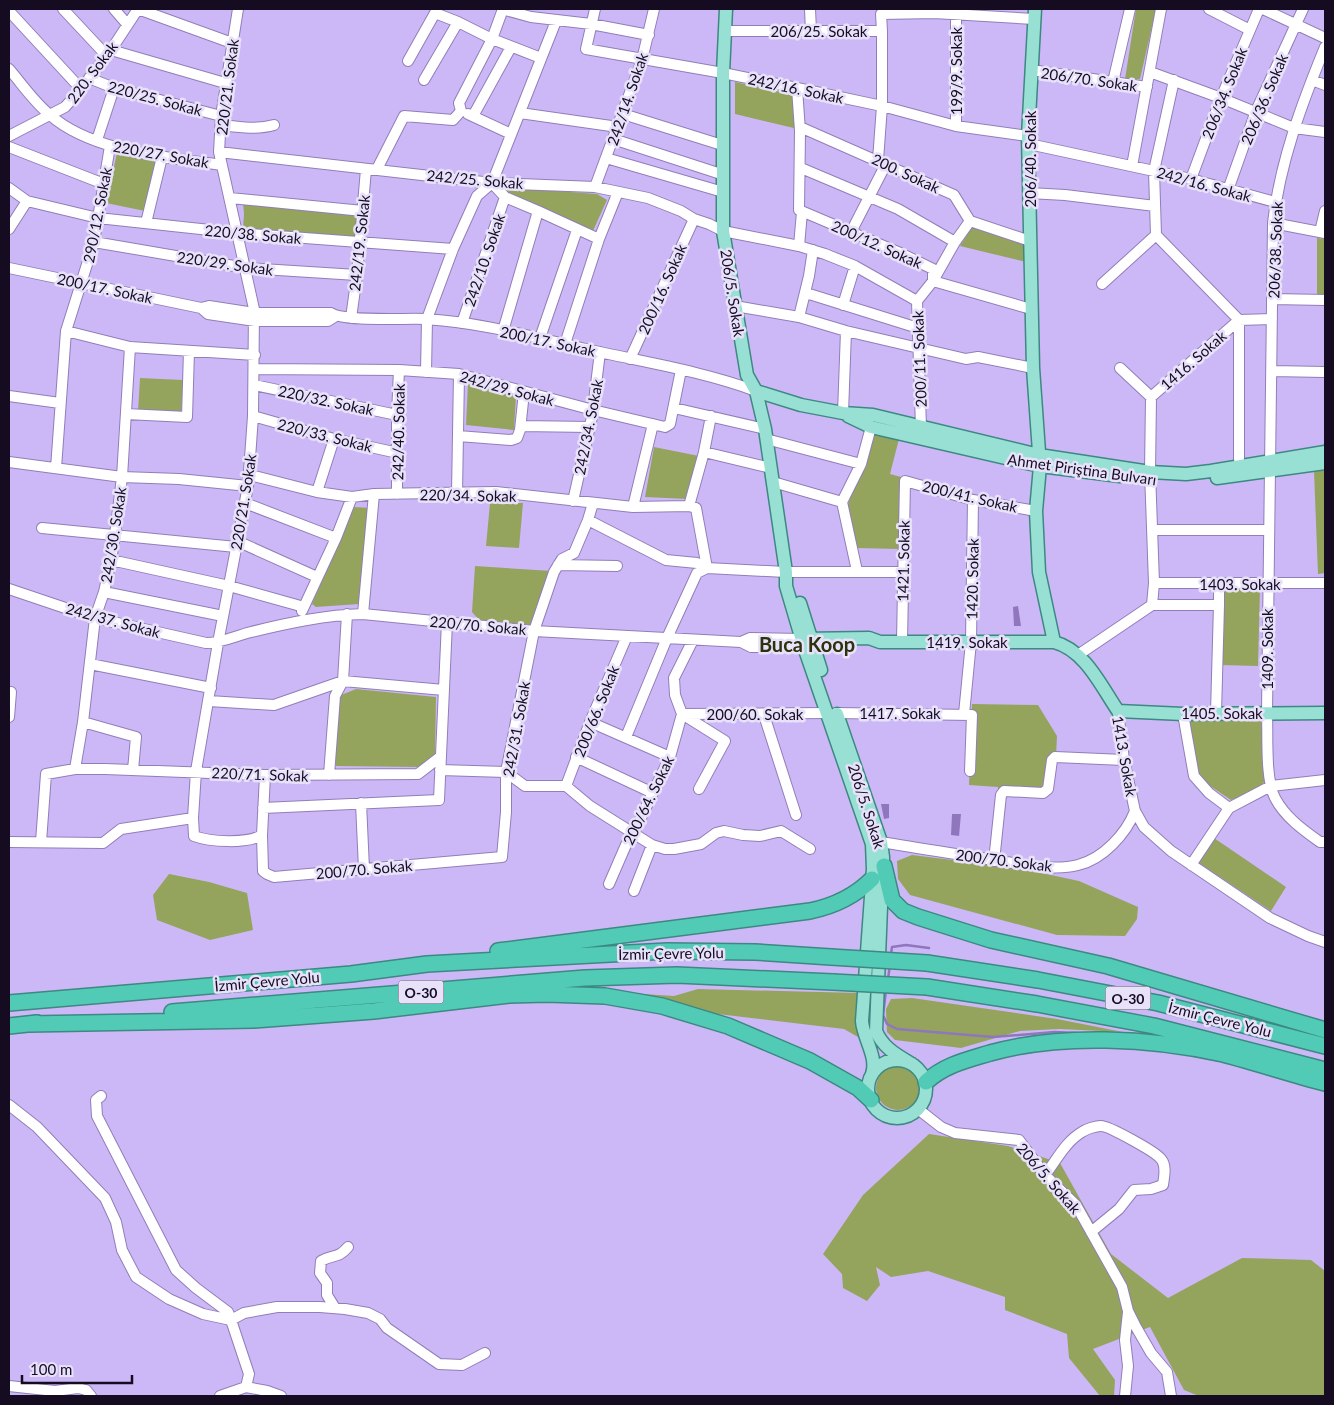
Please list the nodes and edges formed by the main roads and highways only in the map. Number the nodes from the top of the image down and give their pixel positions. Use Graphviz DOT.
graph roads {
  1 [pos="726,9"];
  2 [pos="1035,14"];
  3 [pos="756,391"];
  4 [pos="844,413"];
  5 [pos="1325,452"];
  6 [pos="1040,460"];
  7 [pos="1325,463"];
  8 [pos="1269,466"];
  9 [pos="1054,642"];
  10 [pos="808,643"];
  11 [pos="1118,711"];
  12 [pos="832,713"];
  13 [pos="1325,713"];
  14 [pos="884,866"];
  15 [pos="872,879"];
  16 [pos="427,964"];
  17 [pos="9,1003"];
  18 [pos="29,1024"];
  19 [pos="9,1026"];
  20 [pos="1325,1030"];
  21 [pos="1325,1046"];
  22 [pos="912,1064"];
  23 [pos="1325,1070"];
  24 [pos="872,1074"];
  25 [pos="926,1082"];
  26 [pos="1325,1083"];
  27 [pos="871,1100"];
  1 -- 3 [label="main road, 206/5. Sokak"];
  2 -- 6 [label="main road, 206/40. Sokak"];
  3 -- 4 [label="main road, Ahmet Piriştina Bulvarı"];
  3 -- 10 [label="main road, 206/5. Sokak"];
  4 -- 6 [label="main road, Ahmet Piriştina Bulvarı"];
  4 -- 6 [label="main road, Ahmet Piriştina Bulvarı"];
  5 -- 8 [label="main road, Ahmet Piriştina Bulvarı"];
  6 -- 8 [label="main road, Ahmet Piriştina Bulvarı"];
  6 -- 9 [label="main road"];
  7 -- 8 [label="main road, Ahmet Piriştina Bulvarı"];
  9 -- 10 [label="main road, 1419. Sokak"];
  9 -- 11 [label="main road, 1413. Sokak"];
  10 -- 12 [label="main road, 206/5. Sokak"];
  11 -- 13 [label="main road, 1405. Sokak"];
  12 -- 14 [label="main road, 206/5. Sokak"];
  12 -- 15 [label="main road, 206/5. Sokak"];
  14 -- 20 [label="highway"];
  14 -- 22 [label="main road, 206/5. Sokak"];
  15 -- 16 [label="highway"];
  15 -- 24 [label="main road, 206/5. Sokak"];
  16 -- 17 [label="highway, İzmir Çevre Yolu / O-30"];
  16 -- 21 [label="highway, İzmir Çevre Yolu / O-30, bridge"];
  18 -- 19 [label="highway, İzmir Çevre Yolu / O-30"];
  18 -- 23 [label="highway, İzmir Çevre Yolu / O-30, bridge"];
  18 -- 27 [label="highway"];
  22 -- 24 [label="main road"];
  22 -- 25 [label="main road"];
  24 -- 27 [label="main road"];
  25 -- 26 [label="highway"];
  25 -- 27 [label="main road"];
}
